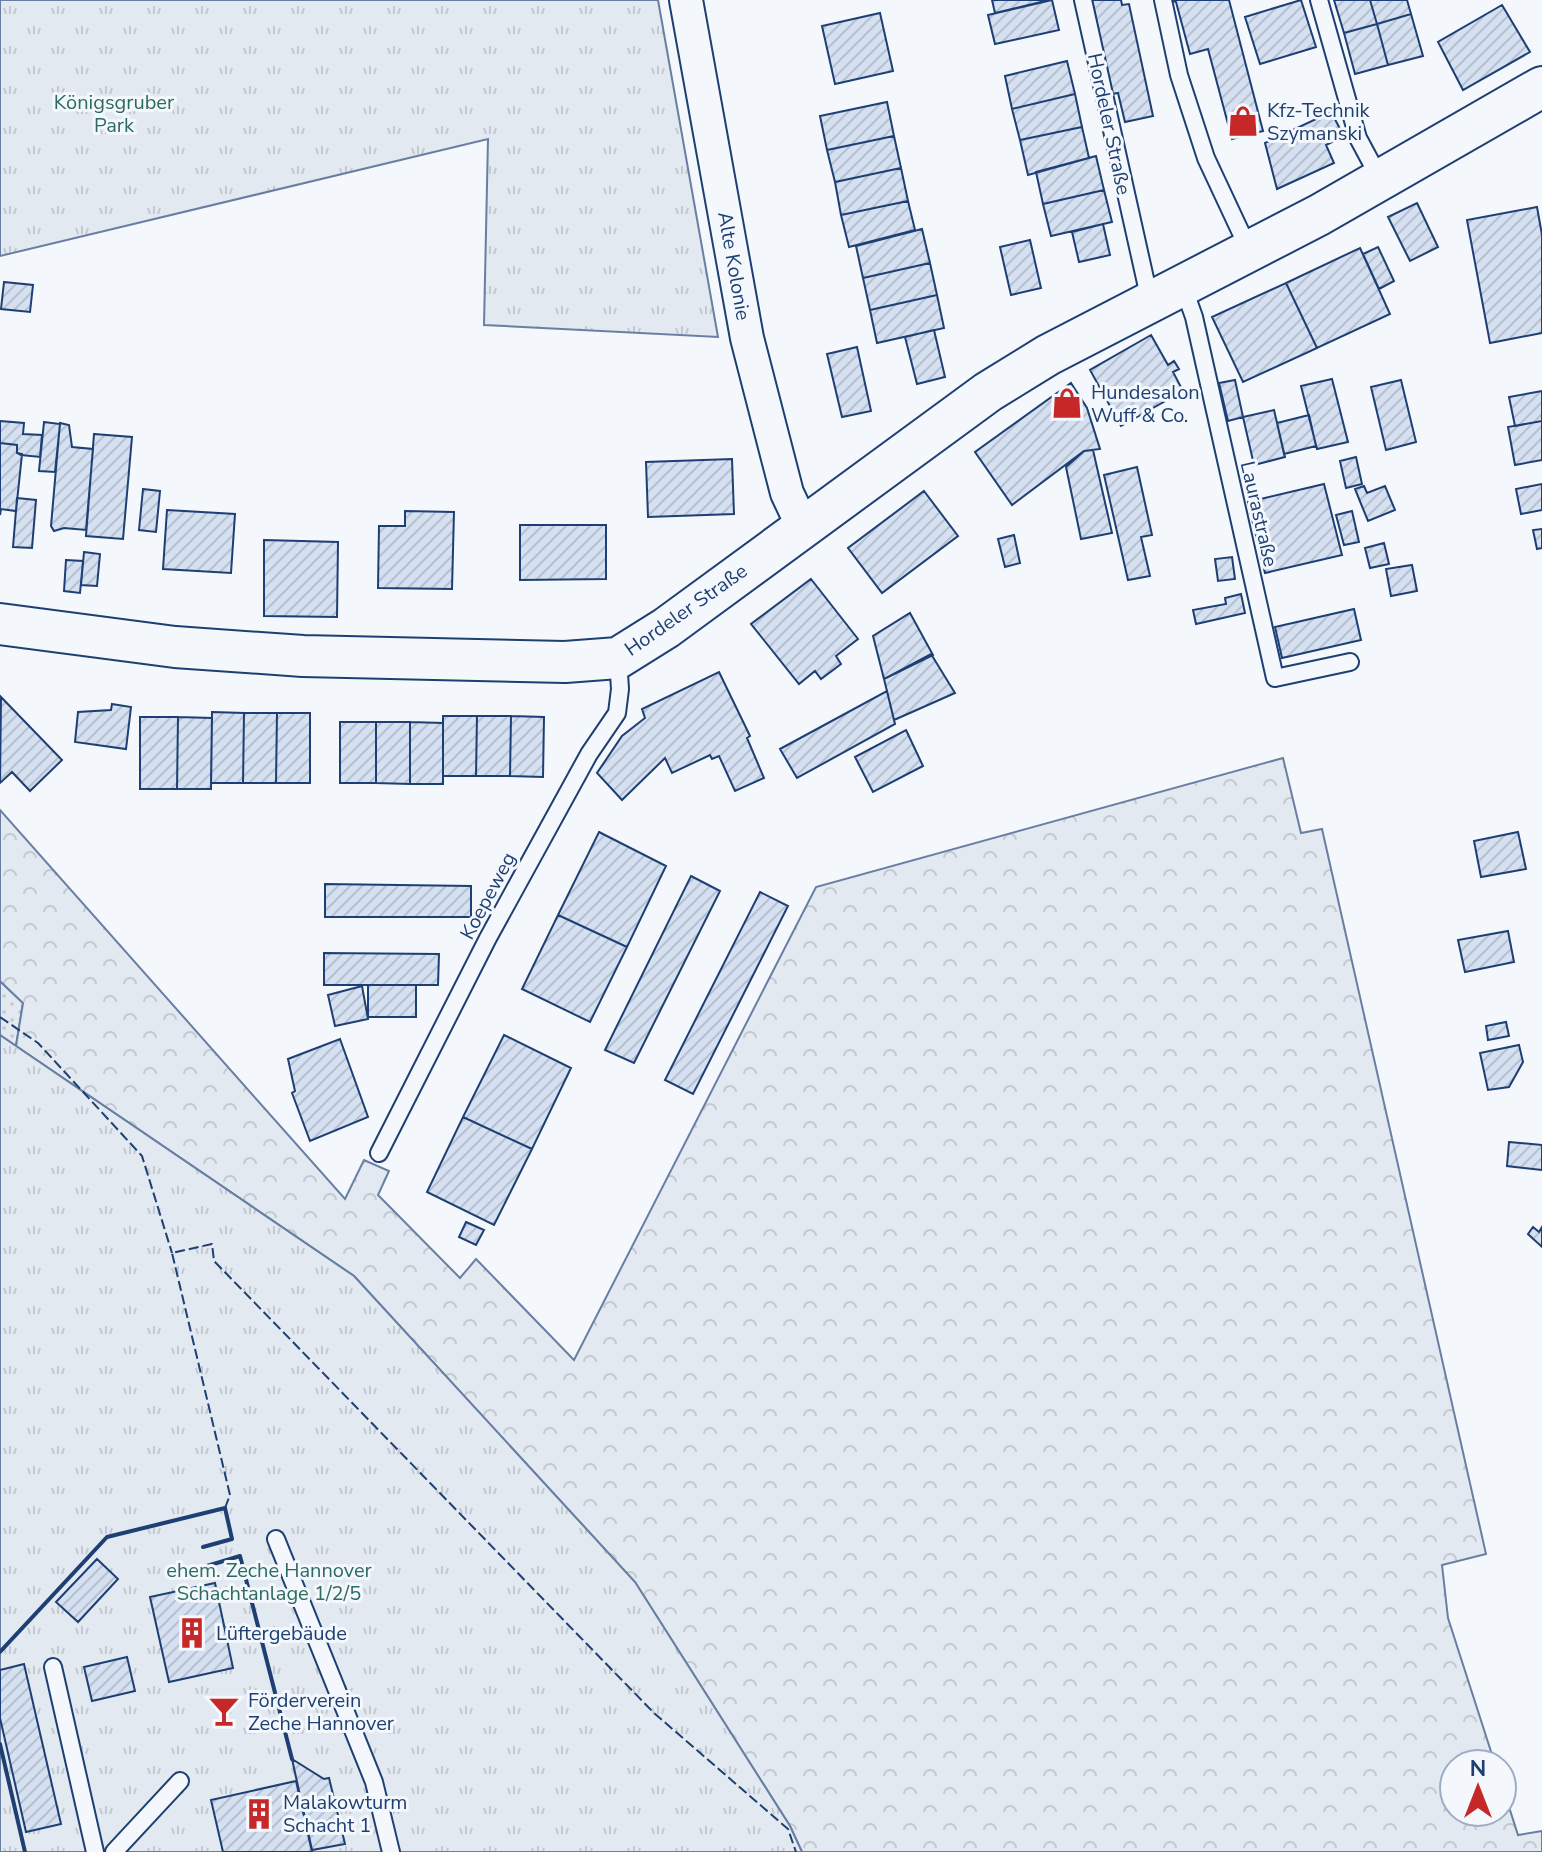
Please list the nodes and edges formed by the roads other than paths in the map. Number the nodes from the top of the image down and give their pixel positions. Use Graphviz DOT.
graph roads {
  1 [pos="686,0"];
  2 [pos="1083,0"];
  3 [pos="1163,0"];
  4 [pos="1319,0"];
  5 [pos="1542,87"];
  6 [pos="1381,180"];
  7 [pos="1249,250"];
  8 [pos="1167,293"];
  9 [pos="803,527"];
  10 [pos="0,624"];
  11 [pos="618,658"];
  12 [pos="1350,662"];
  13 [pos="379,1153"];
  14 [pos="276,1539"];
  15 [pos="53,1667"];
  16 [pos="180,1781"];
  17 [pos="95,1852"];
  18 [pos="114,1852"];
  19 [pos="391,1852"];
  1 -- 9 [label="street, Alte Kolonie"];
  2 -- 8 [label="lane, Hordeler Straße"];
  3 -- 7 [label="lane"];
  4 -- 6 [label="lane"];
  5 -- 6 [label="street, Hordeler Straße"];
  6 -- 7 [label="street, Hordeler Straße"];
  7 -- 8 [label="street, Hordeler Straße"];
  8 -- 9 [label="street, Hordeler Straße"];
  8 -- 12 [label="lane, Laurastraße"];
  9 -- 11 [label="street, Hordeler Straße"];
  10 -- 11 [label="street, Hordeler Straße"];
  11 -- 13 [label="lane, Koepeweg"];
  14 -- 19 [label="lane"];
  15 -- 17 [label="lane"];
  16 -- 18 [label="lane"];
}
